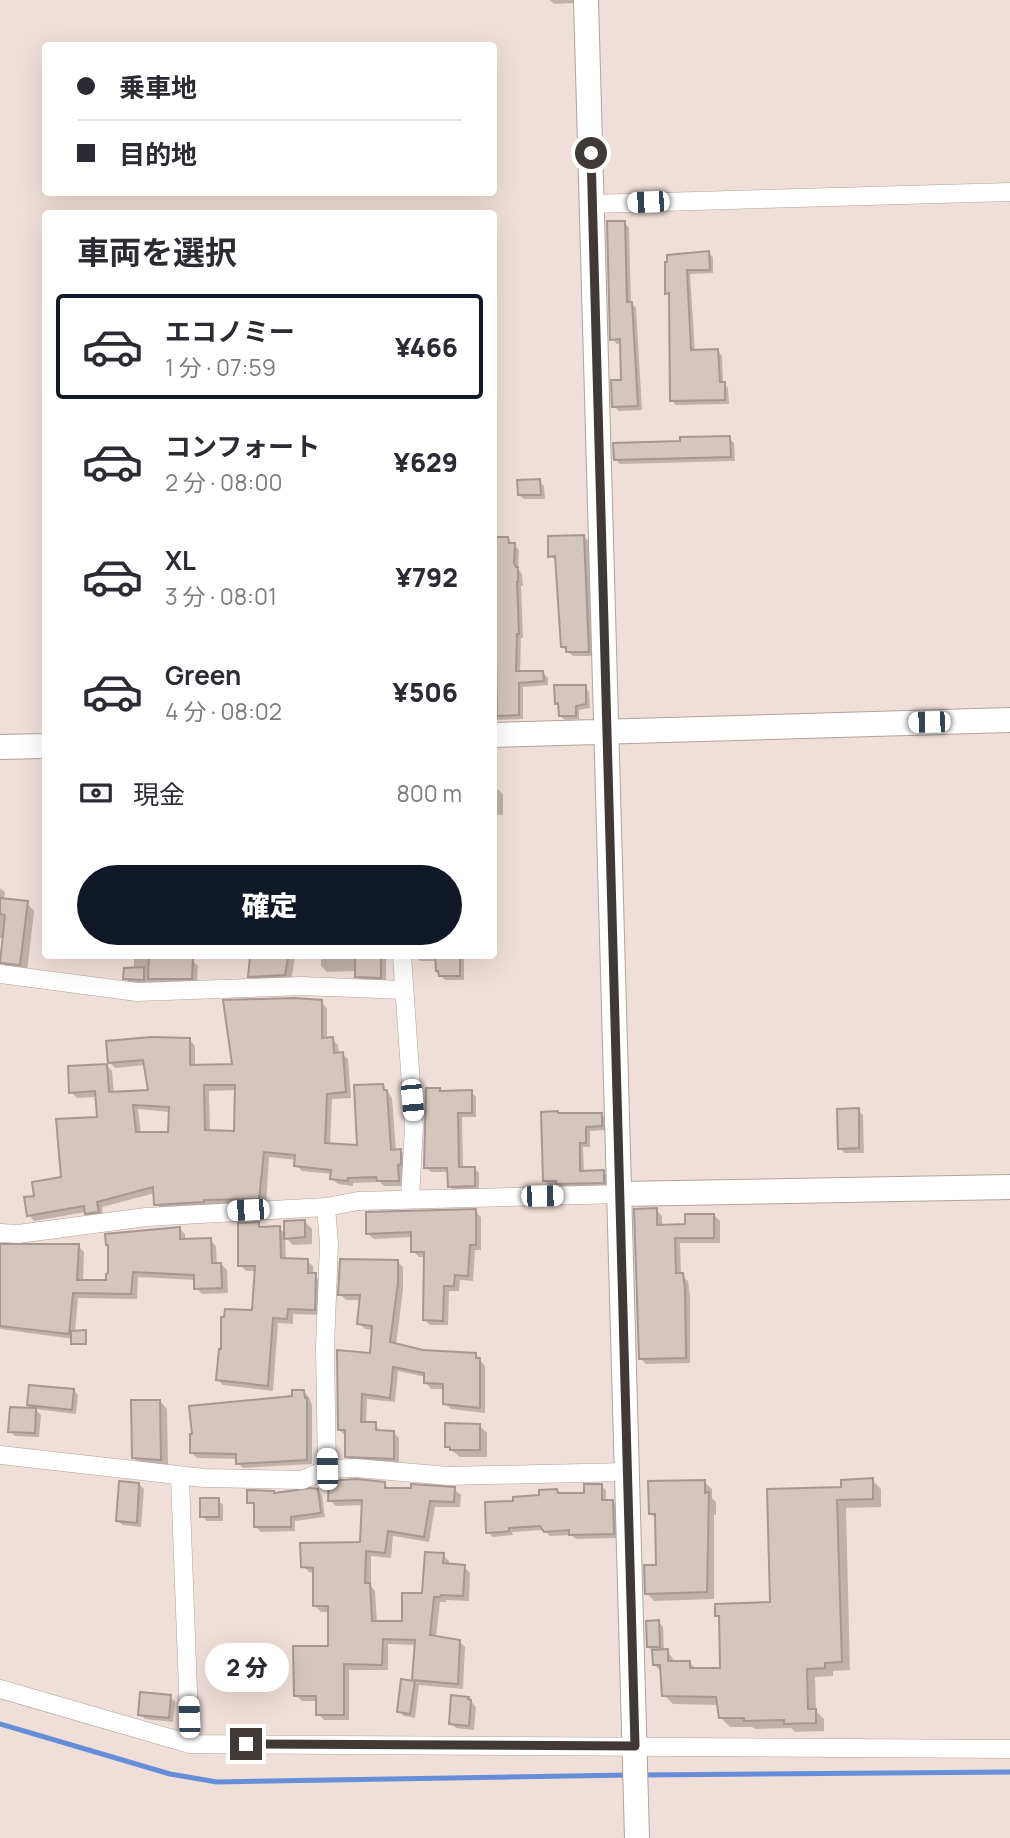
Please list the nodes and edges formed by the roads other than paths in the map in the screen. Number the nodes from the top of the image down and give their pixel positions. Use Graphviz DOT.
graph roads {
  1 [pos="586,0"];
  2 [pos="1010,192"];
  3 [pos="592,204"];
  4 [pos="1010,720"];
  5 [pos="606,732"];
  6 [pos="497,735"];
  7 [pos="42,746"];
  8 [pos="0,747"];
  9 [pos="402,959"];
  10 [pos="0,974"];
  11 [pos="402,990"];
  12 [pos="1010,1187"];
  13 [pos="620,1194"];
  14 [pos="410,1198"];
  15 [pos="326,1207"];
  16 [pos="0,1233"];
  17 [pos="0,1455"];
  18 [pos="327,1469"];
  19 [pos="627,1472"];
  20 [pos="180,1476"];
  21 [pos="0,1689"];
  22 [pos="190,1744"];
  23 [pos="1010,1749"];
  24 [pos="635,1760"];
  25 [pos="637,1838"];
  1 -- 3 [label="street"];
  2 -- 3 [label="street"];
  3 -- 5 [label="street"];
  4 -- 5 [label="street"];
  5 -- 6 [label="street"];
  5 -- 13 [label="street"];
  7 -- 8 [label="street"];
  9 -- 11 [label="street"];
  10 -- 11 [label="street"];
  11 -- 14 [label="street"];
  12 -- 13 [label="street"];
  13 -- 14 [label="street"];
  13 -- 19 [label="street"];
  14 -- 15 [label="street"];
  15 -- 16 [label="street"];
  15 -- 18 [label="street"];
  17 -- 20 [label="street"];
  18 -- 19 [label="street"];
  18 -- 20 [label="street"];
  19 -- 24 [label="street"];
  20 -- 22 [label="street"];
  21 -- 22 [label="street"];
  22 -- 24 [label="street"];
  23 -- 24 [label="street"];
  24 -- 25 [label="street"];
}
